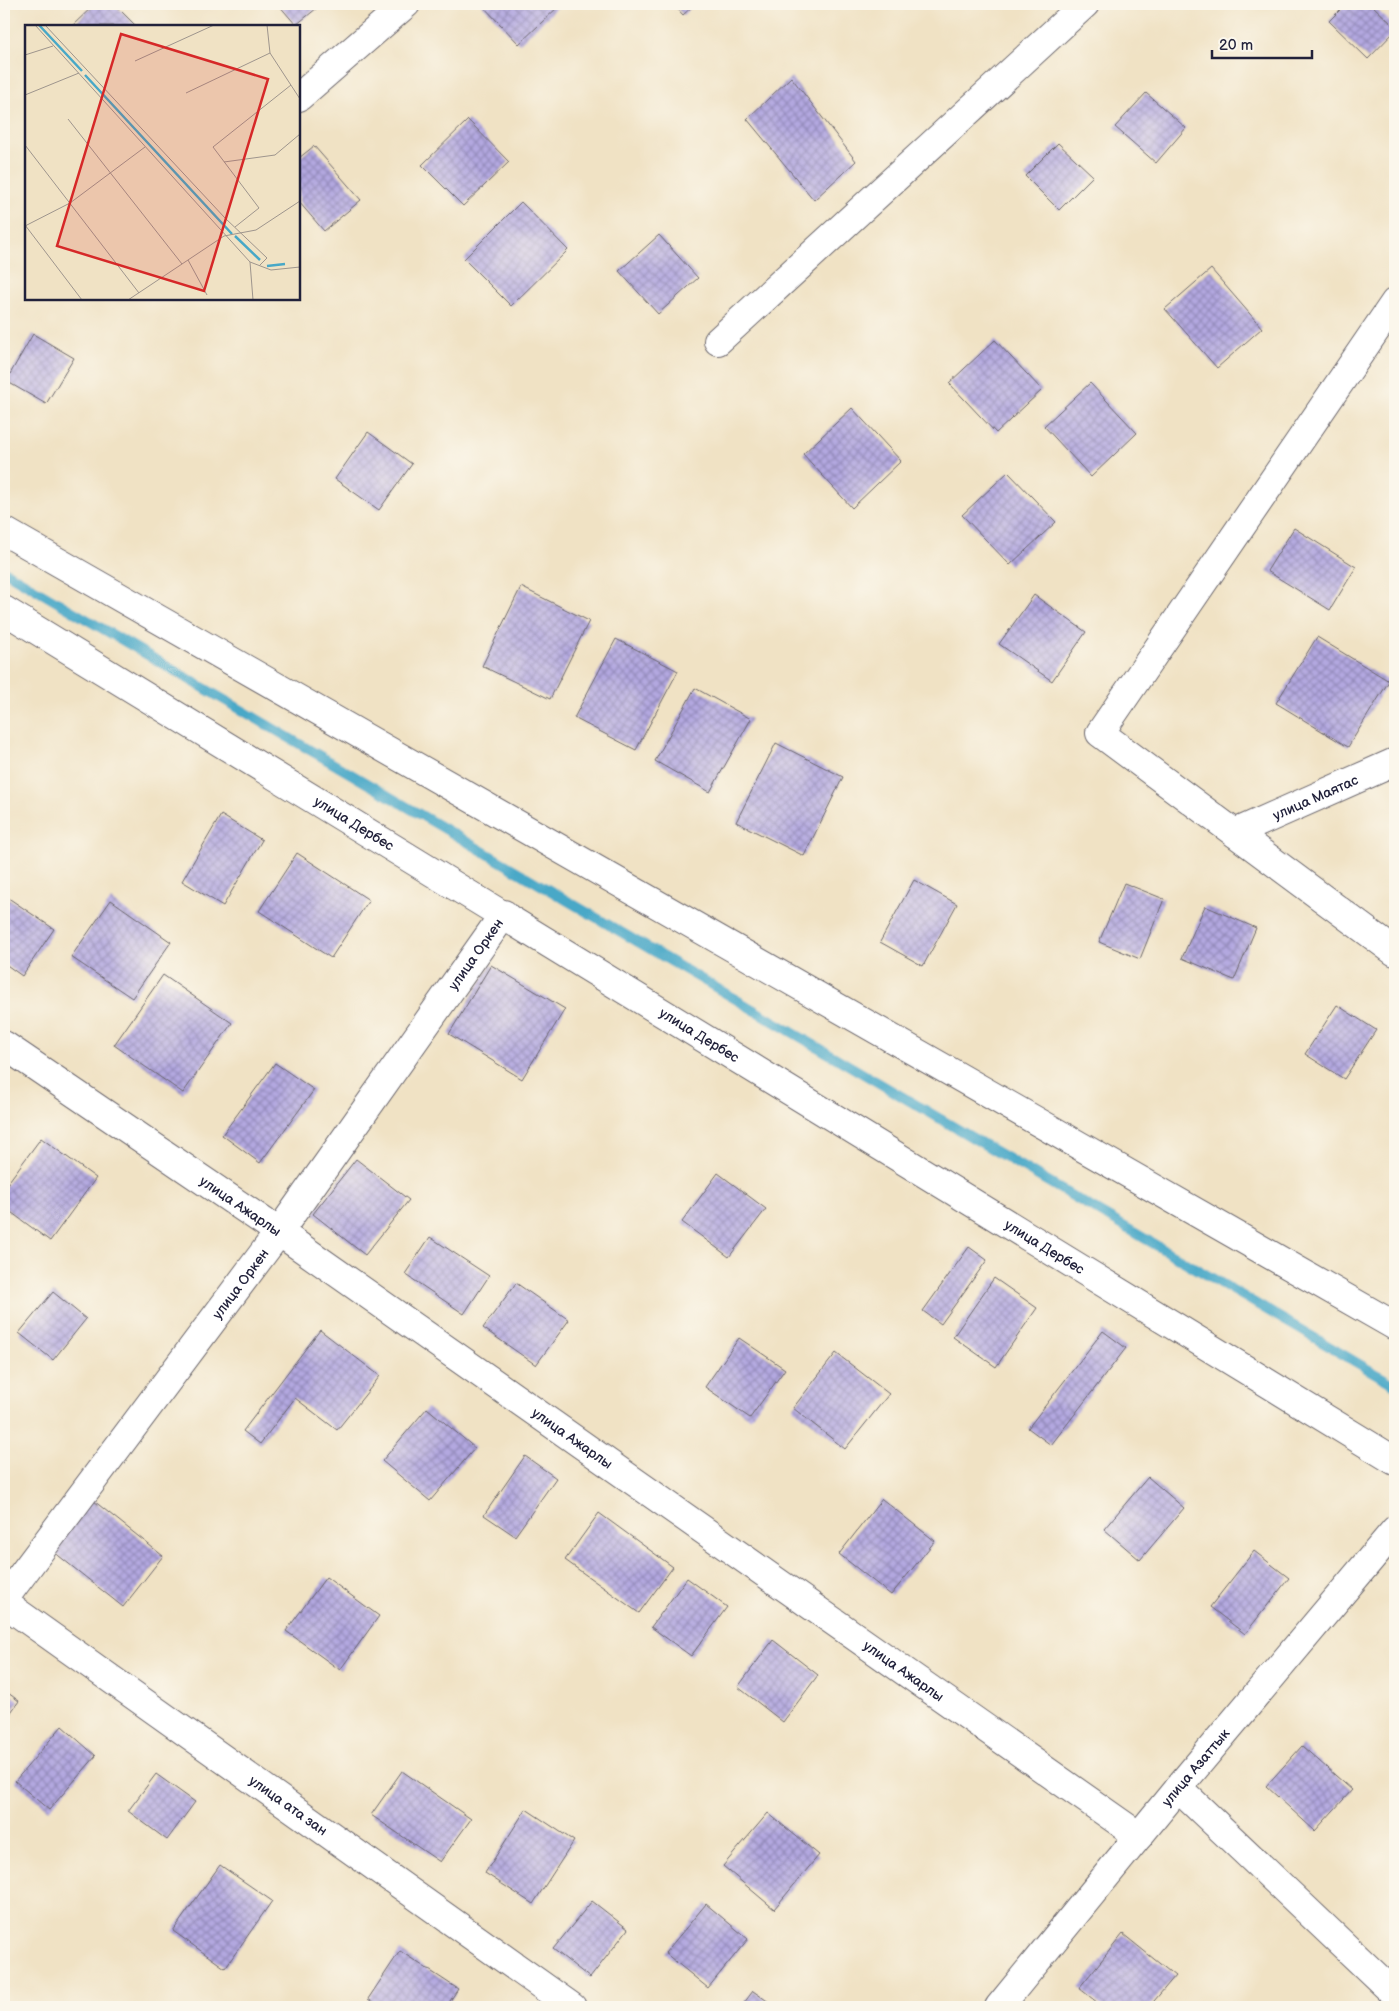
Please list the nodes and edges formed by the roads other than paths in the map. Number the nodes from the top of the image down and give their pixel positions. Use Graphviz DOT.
graph roads {
  1 [pos="406,4"];
  2 [pos="1085,4"];
  3 [pos="300,96"];
  4 [pos="1395,302"];
  5 [pos="718,341"];
  6 [pos="4,531"];
  7 [pos="4,610"];
  8 [pos="1395,762"];
  9 [pos="1235,833"];
  10 [pos="504,914"];
  11 [pos="1395,952"];
  12 [pos="4,1045"];
  13 [pos="279,1232"];
  14 [pos="1395,1326"];
  15 [pos="1395,1461"];
  16 [pos="1395,1530"];
  17 [pos="4,1599"];
  18 [pos="4,1603"];
  19 [pos="1178,1788"];
  20 [pos="1139,1836"];
  21 [pos="1395,1994"];
  22 [pos="572,2007"];
  23 [pos="999,2007"];
  1 -- 3 [label="street"];
  2 -- 5 [label="street"];
  4 -- 9 [label="street"];
  6 -- 14 [label="street"];
  7 -- 10 [label="street, улица Дербес"];
  8 -- 9 [label="street, улица Маятас"];
  9 -- 11 [label="street"];
  10 -- 13 [label="street, улица Оркен"];
  10 -- 15 [label="street, улица Дербес"];
  12 -- 13 [label="street, улица Ажарлы"];
  13 -- 17 [label="street, улица Оркен"];
  13 -- 20 [label="street, улица Ажарлы"];
  16 -- 19 [label="street, улица Азаттык"];
  18 -- 22 [label="street, улица ата зан"];
  19 -- 20 [label="street, улица Азаттык"];
  19 -- 21 [label="street"];
  20 -- 23 [label="street, улица Азаттык"];
}
